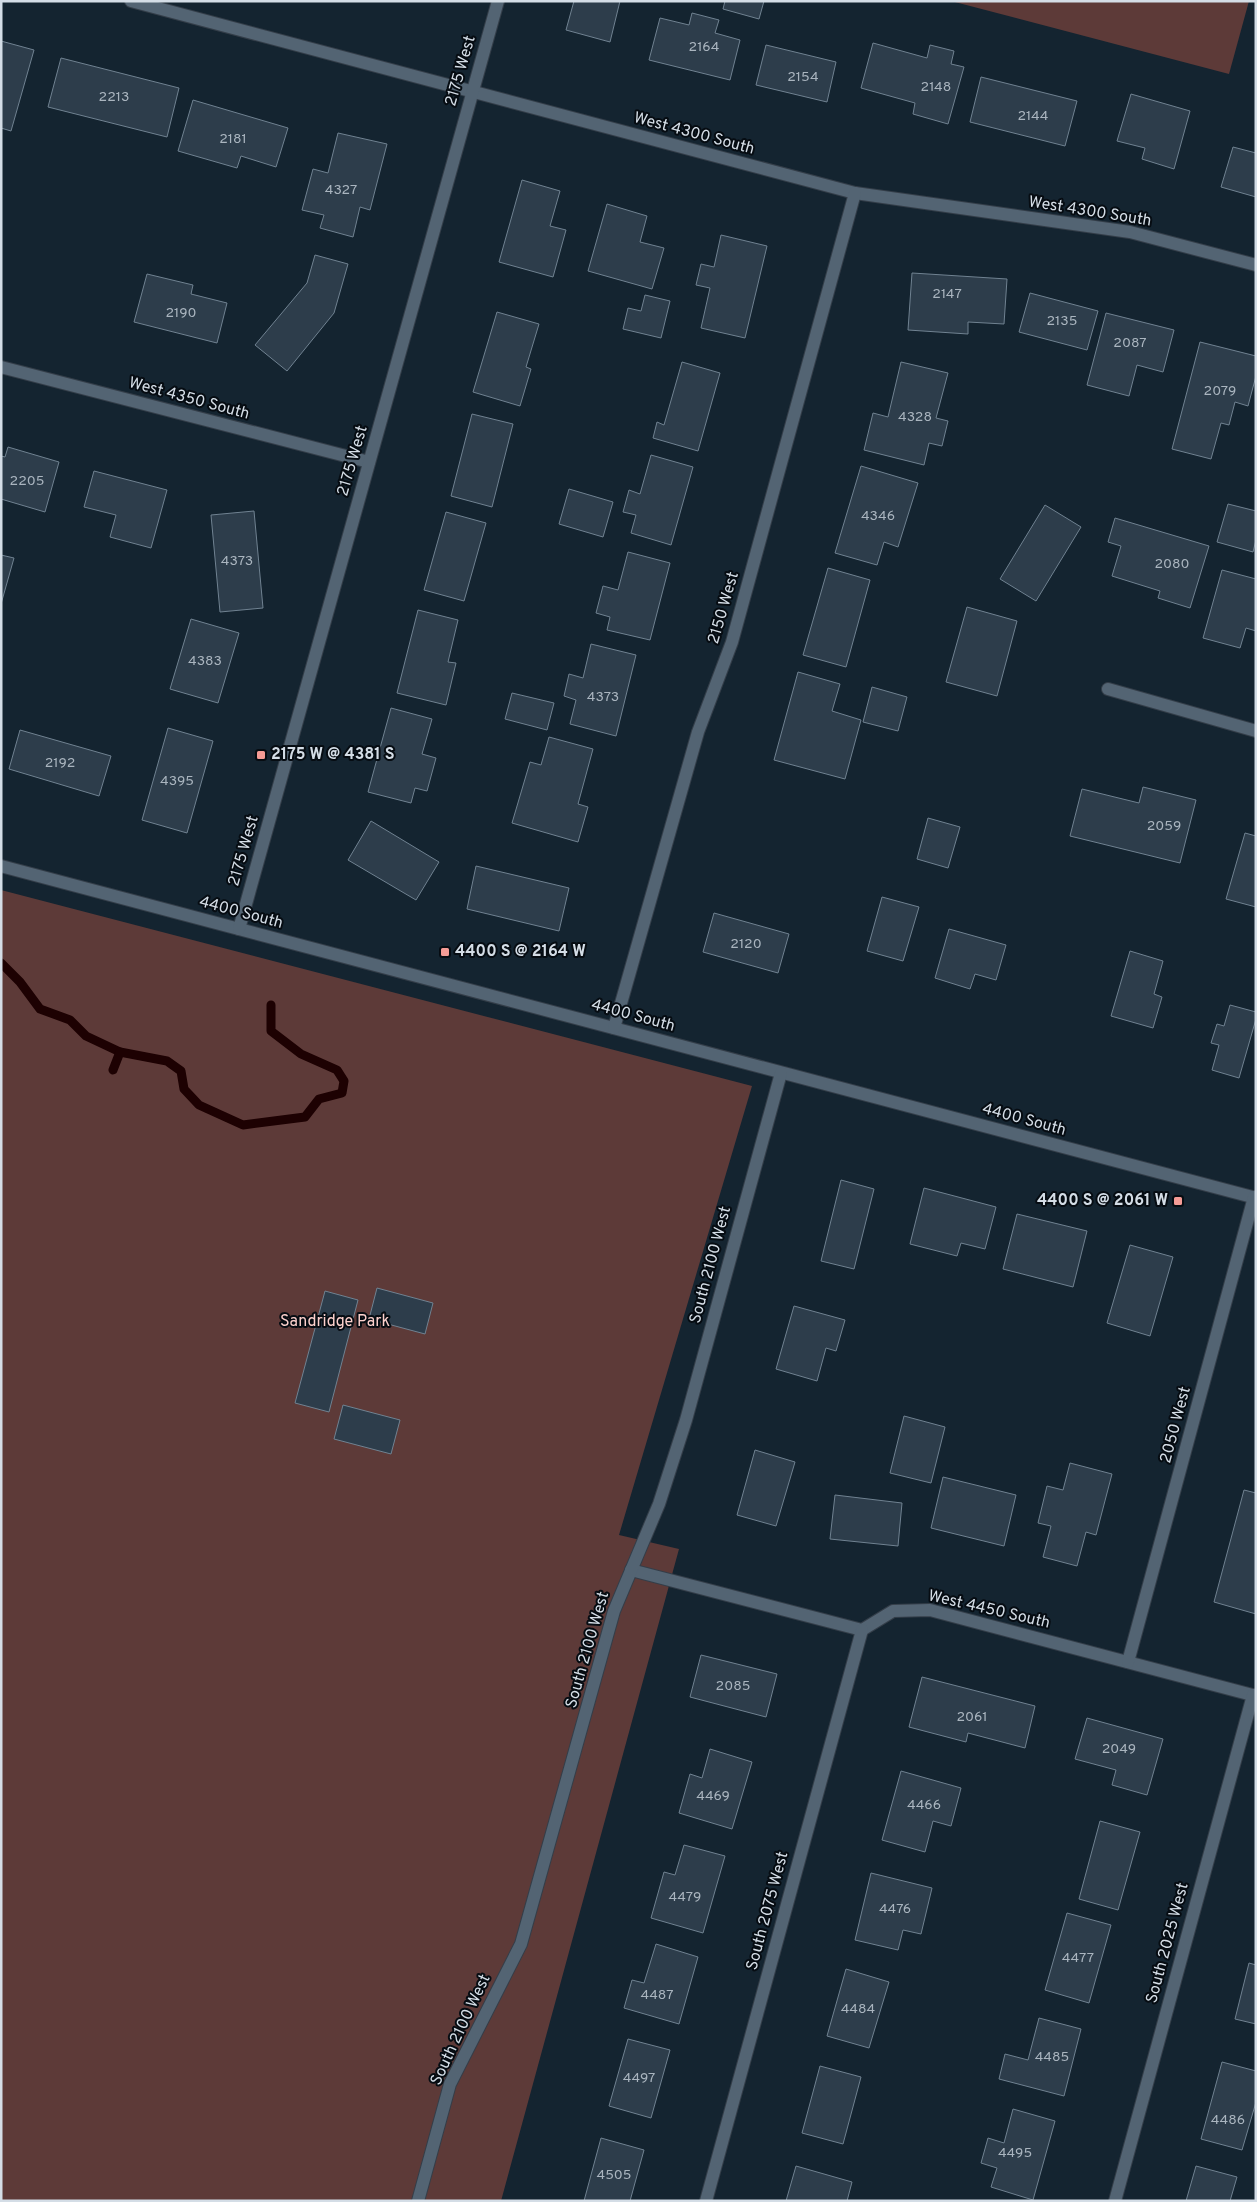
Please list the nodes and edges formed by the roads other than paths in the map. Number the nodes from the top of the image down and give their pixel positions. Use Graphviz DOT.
graph roads {
  1 [pos="131,1"];
  2 [pos="498,1"];
  3 [pos="472,92"];
  4 [pos="855,193"];
  5 [pos="1256,265"];
  6 [pos="1,367"];
  7 [pos="369,462"];
  8 [pos="1108,689"];
  9 [pos="1256,731"];
  10 [pos="1,866"];
  11 [pos="239,929"];
  12 [pos="614,1028"];
  13 [pos="781,1072"];
  14 [pos="1255,1198"];
  15 [pos="631,1570"];
  16 [pos="862,1630"];
  17 [pos="1128,1662"];
  18 [pos="1254,1695"];
  19 [pos="418,2201"];
  20 [pos="706,2201"];
  21 [pos="1115,2201"];
  1 -- 3 [label="street, West 4300 South"];
  2 -- 3 [label="street, 2175 West"];
  3 -- 4 [label="street, West 4300 South"];
  3 -- 7 [label="street, 2175 West"];
  4 -- 5 [label="street, West 4300 South"];
  4 -- 12 [label="street, 2150 West"];
  6 -- 7 [label="street, West 4350 South"];
  7 -- 11 [label="street, 2175 West"];
  8 -- 9 [label="street"];
  10 -- 11 [label="street, 4400 South"];
  11 -- 12 [label="street, 4400 South"];
  12 -- 13 [label="street, 4400 South"];
  13 -- 14 [label="street, 4400 South"];
  13 -- 15 [label="street, South 2100 West"];
  14 -- 17 [label="street, 2050 West"];
  15 -- 16 [label="street"];
  15 -- 19 [label="street, South 2100 West"];
  16 -- 17 [label="street, West 4450 South"];
  16 -- 20 [label="street, South 2075 West"];
  17 -- 18 [label="street, West 4450 South"];
  18 -- 21 [label="street, South 2025 West"];
}
